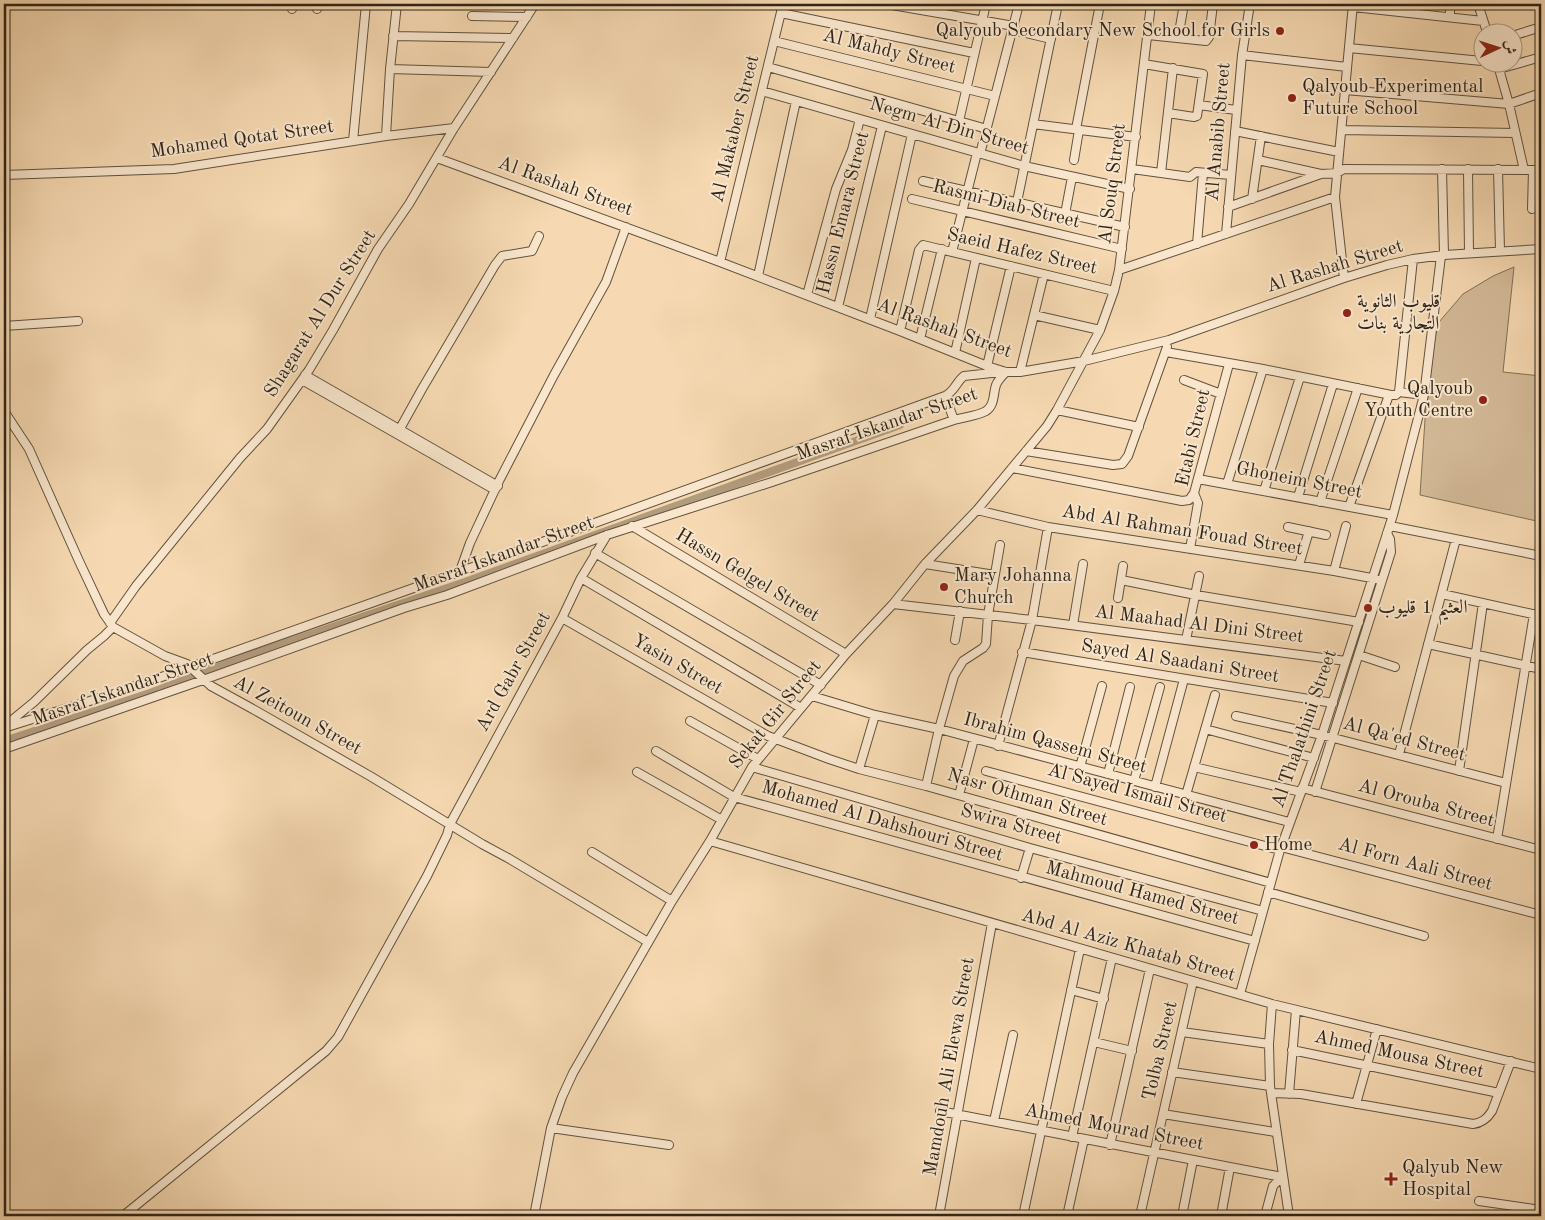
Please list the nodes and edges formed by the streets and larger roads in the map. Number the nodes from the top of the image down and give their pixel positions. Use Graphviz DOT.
graph roads {
  1 [pos="366,4"];
  2 [pos="396,4"];
  3 [pos="535,4"];
  4 [pos="783,4"];
  5 [pos="886,4"];
  6 [pos="986,4"];
  7 [pos="1019,4"];
  8 [pos="1058,4"];
  9 [pos="1100,4"];
  10 [pos="1151,4"];
  11 [pos="1184,4"];
  12 [pos="1213,4"];
  13 [pos="1247,4"];
  14 [pos="1450,4"];
  15 [pos="1478,4"];
  16 [pos="1353,6"];
  17 [pos="781,13"];
  18 [pos="472,16"];
  19 [pos="527,17"];
  20 [pos="1450,17"];
  21 [pos="982,21"];
  22 [pos="1483,21"];
  23 [pos="1541,26"];
  24 [pos="1013,28"];
  25 [pos="1522,33"];
  26 [pos="1148,35"];
  27 [pos="393,36"];
  28 [pos="513,38"];
  29 [pos="1178,38"];
  30 [pos="1051,39"];
  31 [pos="774,41"];
  32 [pos="1349,48"];
  33 [pos="974,53"];
  34 [pos="1242,54"];
  35 [pos="1541,58"];
  36 [pos="1472,60"];
  37 [pos="1522,62"];
  38 [pos="1144,64"];
  39 [pos="768,66"];
  40 [pos="1348,66"];
  41 [pos="1174,68"];
  42 [pos="390,69"];
  43 [pos="491,72"];
  44 [pos="1500,72"];
  45 [pos="966,88"];
  46 [pos="1345,90"];
  47 [pos="762,91"];
  48 [pos="1541,93"];
  49 [pos="995,96"];
  50 [pos="796,101"];
  51 [pos="1509,104"];
  52 [pos="1199,105"];
  53 [pos="1236,110"];
  54 [pos="1168,113"];
  55 [pos="860,119"];
  56 [pos="959,121"];
  57 [pos="1033,124"];
  58 [pos="882,126"];
  59 [pos="454,128"];
  60 [pos="987,128"];
  61 [pos="1078,130"];
  62 [pos="1342,130"];
  63 [pos="1235,131"];
  64 [pos="1516,133"];
  65 [pos="912,134"];
  66 [pos="386,136"];
  67 [pos="1261,136"];
  68 [pos="1136,137"];
  69 [pos="353,141"];
  70 [pos="1339,152"];
  71 [pos="979,154"];
  72 [pos="437,158"];
  73 [pos="1074,160"];
  74 [pos="1258,160"];
  75 [pos="1024,166"];
  76 [pos="1132,169"];
  77 [pos="1442,169"];
  78 [pos="1468,169"];
  79 [pos="1498,170"];
  80 [pos="1524,170"];
  81 [pos="1533,170"];
  82 [pos="1541,170"];
  83 [pos="1161,173"];
  84 [pos="1204,173"];
  85 [pos="1336,173"];
  86 [pos="1321,174"];
  87 [pos="4,175"];
  88 [pos="1231,175"];
  89 [pos="1072,177"];
  90 [pos="923,181"];
  91 [pos="1130,189"];
  92 [pos="967,191"];
  93 [pos="1335,197"];
  94 [pos="912,199"];
  95 [pos="1252,199"];
  96 [pos="1017,202"];
  97 [pos="1228,207"];
  98 [pos="1532,209"];
  99 [pos="962,211"];
  100 [pos="1065,214"];
  101 [pos="626,227"];
  102 [pos="1125,227"];
  103 [pos="1226,234"];
  104 [pos="539,236"];
  105 [pos="1197,244"];
  106 [pos="942,249"];
  107 [pos="1122,249"];
  108 [pos="1541,249"];
  109 [pos="1500,251"];
  110 [pos="952,252"];
  111 [pos="1469,253"];
  112 [pos="1442,255"];
  113 [pos="976,258"];
  114 [pos="1413,259"];
  115 [pos="720,262"];
  116 [pos="1011,266"];
  117 [pos="1119,270"];
  118 [pos="1044,274"];
  119 [pos="758,276"];
  120 [pos="1344,278"];
  121 [pos="1114,291"];
  122 [pos="807,295"];
  123 [pos="838,307"];
  124 [pos="1034,315"];
  125 [pos="870,319"];
  126 [pos="78,321"];
  127 [pos="4,326"];
  128 [pos="1100,330"];
  129 [pos="900,331"];
  130 [pos="920,339"];
  131 [pos="1169,340"];
  132 [pos="955,352"];
  133 [pos="1166,352"];
  134 [pos="1084,361"];
  135 [pos="1229,364"];
  136 [pos="987,366"];
  137 [pos="1263,369"];
  138 [pos="1006,372"];
  139 [pos="1020,372"];
  140 [pos="1300,377"];
  141 [pos="303,378"];
  142 [pos="1184,380"];
  143 [pos="1333,384"];
  144 [pos="1358,388"];
  145 [pos="1399,392"];
  146 [pos="1221,394"];
  147 [pos="1389,395"];
  148 [pos="1424,395"];
  149 [pos="945,396"];
  150 [pos="1057,410"];
  151 [pos="4,411"];
  152 [pos="954,420"];
  153 [pos="1139,427"];
  154 [pos="398,432"];
  155 [pos="1026,450"];
  156 [pos="1012,468"];
  157 [pos="1198,479"];
  158 [pos="1227,484"];
  159 [pos="496,488"];
  160 [pos="1264,491"];
  161 [pos="1194,493"];
  162 [pos="1298,497"];
  163 [pos="1320,502"];
  164 [pos="1349,507"];
  165 [pos="977,510"];
  166 [pos="1393,515"];
  167 [pos="632,526"];
  168 [pos="1346,526"];
  169 [pos="1048,527"];
  170 [pos="1288,527"];
  171 [pos="1389,529"];
  172 [pos="1309,531"];
  173 [pos="607,535"];
  174 [pos="1326,535"];
  175 [pos="1456,539"];
  176 [pos="1000,545"];
  177 [pos="1190,549"];
  178 [pos="595,553"];
  179 [pos="1541,556"];
  180 [pos="925,564"];
  181 [pos="1082,564"];
  182 [pos="1123,566"];
  183 [pos="1300,566"];
  184 [pos="460,571"];
  185 [pos="1334,571"];
  186 [pos="995,575"];
  187 [pos="1199,576"];
  188 [pos="581,578"];
  189 [pos="1373,579"];
  190 [pos="1121,580"];
  191 [pos="1382,580"];
  192 [pos="1442,594"];
  193 [pos="1196,595"];
  194 [pos="1118,598"];
  195 [pos="1483,603"];
  196 [pos="893,604"];
  197 [pos="960,612"];
  198 [pos="988,615"];
  199 [pos="1538,615"];
  200 [pos="562,618"];
  201 [pos="1032,620"];
  202 [pos="1359,622"];
  203 [pos="112,625"];
  204 [pos="1073,625"];
  205 [pos="955,640"];
  206 [pos="1186,640"];
  207 [pos="1428,644"];
  208 [pos="1022,652"];
  209 [pos="846,654"];
  210 [pos="1476,654"];
  211 [pos="1359,655"];
  212 [pos="1346,661"];
  213 [pos="1525,665"];
  214 [pos="190,667"];
  215 [pos="1395,667"];
  216 [pos="1541,669"];
  217 [pos="1184,679"];
  218 [pos="203,680"];
  219 [pos="821,685"];
  220 [pos="1102,686"];
  221 [pos="1130,687"];
  222 [pos="1160,687"];
  223 [pos="1214,695"];
  224 [pos="812,696"];
  225 [pos="1333,703"];
  226 [pos="801,708"];
  227 [pos="875,715"];
  228 [pos="1236,716"];
  229 [pos="690,721"];
  230 [pos="4,727"];
  231 [pos="939,729"];
  232 [pos="1205,729"];
  233 [pos="1322,735"];
  234 [pos="776,738"];
  235 [pos="1332,738"];
  236 [pos="974,739"];
  237 [pos="998,746"];
  238 [pos="4,748"];
  239 [pos="656,751"];
  240 [pos="1399,754"];
  241 [pos="1314,758"];
  242 [pos="758,759"];
  243 [pos="752,767"];
  244 [pos="1080,767"];
  245 [pos="1194,767"];
  246 [pos="859,768"];
  247 [pos="986,770"];
  248 [pos="1459,771"];
  249 [pos="637,772"];
  250 [pos="1108,774"];
  251 [pos="1134,781"];
  252 [pos="1506,783"];
  253 [pos="926,786"];
  254 [pos="1155,787"];
  255 [pos="1302,790"];
  256 [pos="1315,792"];
  257 [pos="1186,795"];
  258 [pos="959,796"];
  259 [pos="734,797"];
  260 [pos="722,820"];
  261 [pos="1289,822"];
  262 [pos="450,824"];
  263 [pos="1497,839"];
  264 [pos="710,841"];
  265 [pos="1541,847"];
  266 [pos="1030,848"];
  267 [pos="1280,848"];
  268 [pos="592,852"];
  269 [pos="1020,878"];
  270 [pos="1271,883"];
  271 [pos="1268,892"];
  272 [pos="672,901"];
  273 [pos="1263,911"];
  274 [pos="1541,915"];
  275 [pos="992,923"];
  276 [pos="1424,936"];
  277 [pos="648,942"];
  278 [pos="1254,942"];
  279 [pos="1080,949"];
  280 [pos="1112,958"];
  281 [pos="1150,969"];
  282 [pos="1193,981"];
  283 [pos="1071,990"];
  284 [pos="1240,994"];
  285 [pos="1104,999"];
  286 [pos="1272,1004"];
  287 [pos="1296,1010"];
  288 [pos="1377,1029"];
  289 [pos="1182,1032"];
  290 [pos="1012,1036"];
  291 [pos="1094,1042"];
  292 [pos="1268,1044"];
  293 [pos="1292,1050"];
  294 [pos="1132,1051"];
  295 [pos="1511,1061"];
  296 [pos="1367,1065"];
  297 [pos="1541,1069"];
  298 [pos="1172,1072"];
  299 [pos="1270,1090"];
  300 [pos="1499,1093"];
  301 [pos="1289,1094"];
  302 [pos="1356,1104"];
  303 [pos="940,1111"];
  304 [pos="958,1114"];
  305 [pos="1163,1114"];
  306 [pos="994,1122"];
  307 [pos="552,1128"];
  308 [pos="1041,1130"];
  309 [pos="1276,1132"];
  310 [pos="1072,1137"];
  311 [pos="1084,1139"];
  312 [pos="1110,1144"];
  313 [pos="669,1145"];
  314 [pos="1155,1153"];
  315 [pos="1193,1160"];
  316 [pos="1230,1167"];
  317 [pos="1282,1178"];
  318 [pos="1479,1201"];
  319 [pos="1541,1210"];
  320 [pos="123,1216"];
  321 [pos="534,1216"];
  322 [pos="939,1216"];
  323 [pos="1023,1216"];
  324 [pos="1067,1216"];
  325 [pos="1140,1216"];
  326 [pos="1182,1216"];
  327 [pos="1221,1216"];
  328 [pos="1265,1216"];
  329 [pos="1289,1216"];
  1 -- 69 [label="street"];
  2 -- 27 [label="street"];
  3 -- 19 [label="street, Shagarat Al Dur Street"];
  4 -- 17 [label="street, Al Makaber Street"];
  5 -- 21 [label="street"];
  6 -- 21 [label="street"];
  7 -- 24 [label="street"];
  8 -- 30 [label="street"];
  9 -- 61 [label="street"];
  10 -- 26 [label="street, Al Souq Street"];
  11 -- 29 [label="street"];
  12 -- 29 [label="street"];
  13 -- 34 [label="street, Al Anabib Street"];
  14 -- 20 [label="street"];
  15 -- 22 [label="street"];
  16 -- 20 [label="street"];
  16 -- 32 [label="street"];
  17 -- 31 [label="street, Al Makaber Street"];
  17 -- 33 [label="street"];
  18 -- 19 [label="street"];
  19 -- 28 [label="street, Shagarat Al Dur Street"];
  20 -- 22 [label="street"];
  21 -- 24 [label="street"];
  21 -- 33 [label="street"];
  23 -- 25 [label="street"];
  24 -- 30 [label="street"];
  24 -- 49 [label="street"];
  26 -- 29 [label="street"];
  26 -- 38 [label="street, Al Souq Street"];
  27 -- 28 [label="street"];
  27 -- 42 [label="street"];
  28 -- 43 [label="street, Shagarat Al Dur Street"];
  30 -- 57 [label="street"];
  31 -- 39 [label="street, Al Makaber Street"];
  31 -- 45 [label="street, Al Mahdy Street"];
  32 -- 36 [label="street"];
  32 -- 40 [label="street"];
  33 -- 45 [label="street"];
  34 -- 40 [label="street"];
  34 -- 53 [label="street, Al Anabib Street"];
  35 -- 37 [label="street"];
  38 -- 41 [label="street"];
  38 -- 68 [label="street, Al Souq Street"];
  39 -- 47 [label="street, Al Makaber Street"];
  39 -- 56 [label="street"];
  40 -- 46 [label="street"];
  41 -- 52 [label="street"];
  41 -- 54 [label="street"];
  42 -- 43 [label="street"];
  42 -- 66 [label="street"];
  43 -- 59 [label="street, Shagarat Al Dur Street"];
  44 -- 51 [label="street"];
  45 -- 49 [label="street, Al Mahdy Street"];
  45 -- 56 [label="street"];
  46 -- 51 [label="street"];
  46 -- 62 [label="street"];
  47 -- 50 [label="street, Negm Al Din Street"];
  47 -- 115 [label="street, Al Makaber Street"];
  48 -- 51 [label="street"];
  49 -- 60 [label="street"];
  50 -- 55 [label="street, Negm Al Din Street"];
  50 -- 119 [label="street"];
  51 -- 64 [label="street"];
  52 -- 53 [label="street"];
  52 -- 54 [label="street"];
  53 -- 63 [label="street, Al Anabib Street"];
  54 -- 83 [label="street"];
  55 -- 58 [label="street, Negm Al Din Street"];
  55 -- 122 [label="street"];
  56 -- 60 [label="street"];
  57 -- 61 [label="street"];
  57 -- 75 [label="street"];
  58 -- 65 [label="street, Negm Al Din Street"];
  58 -- 123 [label="street, Hassn Emara Street"];
  59 -- 66 [label="street, Mohamed Qotat Street"];
  59 -- 72 [label="street, Shagarat Al Dur Street"];
  60 -- 71 [label="street"];
  61 -- 68 [label="street"];
  61 -- 73 [label="street"];
  62 -- 64 [label="street"];
  62 -- 70 [label="street"];
  63 -- 67 [label="street"];
  63 -- 88 [label="street, Al Anabib Street"];
  64 -- 80 [label="street"];
  65 -- 71 [label="street, Negm Al Din Street"];
  65 -- 125 [label="street"];
  66 -- 69 [label="street, Mohamed Qotat Street"];
  67 -- 70 [label="street"];
  67 -- 74 [label="street"];
  68 -- 76 [label="street, Al Souq Street"];
  69 -- 87 [label="street, Mohamed Qotat Street"];
  70 -- 85 [label="street"];
  71 -- 75 [label="street, Negm Al Din Street"];
  71 -- 92 [label="street"];
  72 -- 101 [label="street, Al Rashah Street"];
  72 -- 141 [label="street, Shagarat Al Dur Street"];
  74 -- 86 [label="street"];
  74 -- 95 [label="street"];
  75 -- 89 [label="street, Negm Al Din Street"];
  75 -- 96 [label="street"];
  76 -- 83 [label="street"];
  76 -- 91 [label="street, Al Souq Street"];
  77 -- 78 [label="street"];
  77 -- 85 [label="street"];
  77 -- 112 [label="street, Al Thalathini Street"];
  78 -- 79 [label="street"];
  78 -- 111 [label="street"];
  79 -- 80 [label="street"];
  79 -- 109 [label="street"];
  80 -- 81 [label="street"];
  81 -- 82 [label="street"];
  81 -- 98 [label="street"];
  83 -- 84 [label="street"];
  84 -- 88 [label="street"];
  84 -- 105 [label="street"];
  85 -- 86 [label="street"];
  85 -- 93 [label="street"];
  86 -- 95 [label="street"];
  88 -- 97 [label="street, Al Anabib Street"];
  89 -- 91 [label="street, Negm Al Din Street"];
  89 -- 100 [label="street"];
  90 -- 92 [label="street"];
  91 -- 102 [label="street, Al Souq Street"];
  92 -- 96 [label="street"];
  92 -- 99 [label="street"];
  93 -- 103 [label="street"];
  93 -- 120 [label="street"];
  94 -- 99 [label="street, Rasmi Diab Street"];
  95 -- 97 [label="street"];
  96 -- 100 [label="street"];
  97 -- 103 [label="street, Al Anabib Street"];
  99 -- 107 [label="street, Rasmi Diab Street"];
  99 -- 110 [label="street"];
  100 -- 102 [label="street"];
  101 -- 115 [label="street, Al Rashah Street"];
  101 -- 159 [label="street"];
  102 -- 107 [label="street, Al Souq Street"];
  103 -- 105 [label="street"];
  104 -- 154 [label="street"];
  105 -- 117 [label="street"];
  106 -- 110 [label="street, Saeid Hafez Street"];
  106 -- 129 [label="street, Saeid Hafez Street"];
  106 -- 130 [label="street"];
  107 -- 117 [label="street, Al Souq Street"];
  108 -- 109 [label="street, Al Rashah Street"];
  109 -- 111 [label="street, Al Rashah Street"];
  110 -- 113 [label="street, Saeid Hafez Street"];
  111 -- 112 [label="street, Al Rashah Street"];
  112 -- 114 [label="street, Al Rashah Street"];
  112 -- 148 [label="street, Al Thalathini Street"];
  113 -- 116 [label="street, Saeid Hafez Street"];
  113 -- 132 [label="street"];
  114 -- 120 [label="street, Al Rashah Street"];
  114 -- 145 [label="street"];
  115 -- 119 [label="street, Al Rashah Street"];
  116 -- 118 [label="street, Saeid Hafez Street"];
  116 -- 136 [label="street"];
  117 -- 121 [label="street, Al Souq Street"];
  118 -- 121 [label="street, Saeid Hafez Street"];
  118 -- 124 [label="street"];
  119 -- 122 [label="street, Al Rashah Street"];
  120 -- 131 [label="street, Al Rashah Street"];
  121 -- 128 [label="street, Al Souq Street"];
  122 -- 123 [label="street, Al Rashah Street"];
  123 -- 125 [label="street, Al Rashah Street"];
  124 -- 128 [label="street"];
  124 -- 139 [label="street"];
  125 -- 129 [label="street, Al Rashah Street"];
  126 -- 127 [label="street"];
  128 -- 134 [label="street, Al Souq Street"];
  129 -- 130 [label="street, Al Rashah Street"];
  130 -- 132 [label="street, Al Rashah Street"];
  131 -- 133 [label="street"];
  131 -- 134 [label="street, Al Rashah Street"];
  132 -- 136 [label="street, Al Rashah Street"];
  133 -- 135 [label="street"];
  133 -- 153 [label="street"];
  134 -- 139 [label="street, Al Rashah Street"];
  134 -- 150 [label="street, Sekat Gir Street"];
  135 -- 137 [label="street"];
  135 -- 146 [label="street, Etabi Street"];
  136 -- 138 [label="street, Al Rashah Street"];
  137 -- 140 [label="street"];
  137 -- 158 [label="street"];
  138 -- 139 [label="street, Al Rashah Street"];
  138 -- 149 [label="street, Masraf Iskandar Street"];
  138 -- 152 [label="street, Masraf Iskandar Street"];
  140 -- 143 [label="street"];
  140 -- 160 [label="street"];
  141 -- 154 [label="street"];
  141 -- 203 [label="street, Shagarat Al Dur Street"];
  142 -- 146 [label="street"];
  143 -- 144 [label="street"];
  143 -- 162 [label="street"];
  144 -- 147 [label="street"];
  144 -- 163 [label="street"];
  145 -- 147 [label="street"];
  145 -- 148 [label="street"];
  146 -- 157 [label="street, Etabi Street"];
  147 -- 164 [label="street"];
  148 -- 166 [label="street, Al Thalathini Street"];
  149 -- 152 [label="street"];
  149 -- 184 [label="street, Masraf Iskandar Street"];
  150 -- 153 [label="street"];
  150 -- 155 [label="street, Sekat Gir Street"];
  151 -- 203 [label="street"];
  152 -- 167 [label="street, Masraf Iskandar Street"];
  153 -- 155 [label="street"];
  154 -- 159 [label="street"];
  155 -- 156 [label="street, Sekat Gir Street"];
  156 -- 161 [label="street"];
  156 -- 165 [label="street, Sekat Gir Street"];
  157 -- 158 [label="street, Ghoneim Street"];
  157 -- 161 [label="street, Etabi Street"];
  158 -- 160 [label="street, Ghoneim Street"];
  159 -- 184 [label="street"];
  160 -- 162 [label="street, Ghoneim Street"];
  161 -- 177 [label="street, Etabi Street"];
  162 -- 163 [label="street, Ghoneim Street"];
  163 -- 164 [label="street, Ghoneim Street"];
  164 -- 166 [label="street, Ghoneim Street"];
  165 -- 169 [label="street, Abd Al Rahman Fouad Street"];
  165 -- 180 [label="street, Sekat Gir Street"];
  166 -- 171 [label="street, Al Thalathini Street"];
  167 -- 173 [label="street, Masraf Iskandar Street"];
  167 -- 209 [label="street, Hassn Gelgel Street"];
  168 -- 185 [label="street"];
  169 -- 177 [label="street, Abd Al Rahman Fouad Street"];
  169 -- 201 [label="street"];
  170 -- 172 [label="street"];
  171 -- 175 [label="street"];
  171 -- 189 [label="street, Al Thalathini Street"];
  171 -- 191 [label="street, Al Thalathini Street"];
  172 -- 174 [label="street"];
  172 -- 183 [label="street"];
  173 -- 178 [label="street, Ard Gabr Street"];
  173 -- 218 [label="street, Masraf Iskandar Street"];
  175 -- 179 [label="street"];
  175 -- 192 [label="street"];
  176 -- 186 [label="street"];
  177 -- 183 [label="street, Abd Al Rahman Fouad Street"];
  178 -- 188 [label="street, Ard Gabr Street"];
  178 -- 219 [label="street"];
  180 -- 186 [label="street"];
  180 -- 196 [label="street, Sekat Gir Street"];
  181 -- 204 [label="street"];
  182 -- 190 [label="street"];
  183 -- 185 [label="street, Abd Al Rahman Fouad Street"];
  184 -- 214 [label="street, Masraf Iskandar Street"];
  185 -- 189 [label="street, Abd Al Rahman Fouad Street"];
  186 -- 198 [label="street"];
  187 -- 193 [label="street"];
  188 -- 200 [label="street, Ard Gabr Street"];
  188 -- 226 [label="street"];
  189 -- 191 [label="street, Abd Al Rahman Fouad Street"];
  189 -- 202 [label="street, Al Thalathini Street"];
  190 -- 193 [label="street"];
  190 -- 194 [label="street"];
  191 -- 211 [label="street, Al Thalathini Street"];
  192 -- 195 [label="street"];
  192 -- 207 [label="street"];
  193 -- 202 [label="street"];
  193 -- 206 [label="street"];
  195 -- 199 [label="street"];
  195 -- 210 [label="street"];
  196 -- 197 [label="street, Al Maahad Al Dini Street"];
  196 -- 209 [label="street, Sekat Gir Street"];
  197 -- 198 [label="street, Al Maahad Al Dini Street"];
  197 -- 205 [label="street"];
  198 -- 201 [label="street, Al Maahad Al Dini Street"];
  198 -- 231 [label="street"];
  199 -- 213 [label="street"];
  200 -- 234 [label="street, Yasin Street"];
  200 -- 262 [label="street, Ard Gabr Street"];
  201 -- 204 [label="street, Al Maahad Al Dini Street"];
  201 -- 208 [label="street"];
  202 -- 212 [label="street, Al Thalathini Street"];
  203 -- 214 [label="street, Al Zeitoun Street"];
  203 -- 230 [label="street, Shagarat Al Dur Street"];
  204 -- 206 [label="street, Al Maahad Al Dini Street"];
  206 -- 212 [label="street, Al Maahad Al Dini Street"];
  207 -- 210 [label="street"];
  207 -- 240 [label="street"];
  208 -- 217 [label="street, Sayed Al Saadani Street"];
  208 -- 237 [label="street"];
  209 -- 219 [label="street, Sekat Gir Street"];
  210 -- 213 [label="street"];
  210 -- 248 [label="street"];
  211 -- 215 [label="street"];
  211 -- 235 [label="street, Al Thalathini Street"];
  212 -- 225 [label="street, Al Thalathini Street"];
  213 -- 216 [label="street"];
  213 -- 252 [label="street"];
  214 -- 218 [label="street, Al Zeitoun Street"];
  214 -- 230 [label="street, Masraf Iskandar Street"];
  217 -- 225 [label="street, Sayed Al Saadani Street"];
  217 -- 254 [label="street"];
  218 -- 238 [label="street, Masraf Iskandar Street"];
  218 -- 262 [label="street, Al Zeitoun Street"];
  219 -- 224 [label="street, Sekat Gir Street"];
  220 -- 244 [label="street"];
  221 -- 250 [label="street"];
  222 -- 251 [label="street"];
  223 -- 232 [label="street"];
  224 -- 226 [label="street, Sekat Gir Street"];
  224 -- 227 [label="street, Ibrahim Qassem Street"];
  225 -- 233 [label="street, Al Thalathini Street"];
  226 -- 234 [label="street, Sekat Gir Street"];
  227 -- 231 [label="street, Ibrahim Qassem Street"];
  227 -- 246 [label="street"];
  228 -- 233 [label="street, Al Qa'ed Street"];
  229 -- 242 [label="street"];
  231 -- 236 [label="street, Ibrahim Qassem Street"];
  231 -- 253 [label="street"];
  232 -- 241 [label="street"];
  232 -- 245 [label="street"];
  233 -- 235 [label="street, Al Qa'ed Street"];
  233 -- 241 [label="street, Al Thalathini Street"];
  234 -- 242 [label="street, Sekat Gir Street"];
  234 -- 246 [label="street, Nasr Othman Street"];
  235 -- 240 [label="street, Al Qa'ed Street"];
  235 -- 256 [label="street, Al Thalathini Street"];
  236 -- 237 [label="street, Ibrahim Qassem Street"];
  236 -- 258 [label="street"];
  237 -- 244 [label="street, Ibrahim Qassem Street"];
  239 -- 259 [label="street, Mohamed Al Dahshouri Street"];
  240 -- 248 [label="street, Al Qa'ed Street"];
  241 -- 255 [label="street, Al Thalathini Street"];
  242 -- 243 [label="street, Sekat Gir Street"];
  243 -- 259 [label="street, Sekat Gir Street"];
  243 -- 266 [label="street, Swira Street"];
  244 -- 250 [label="street, Ibrahim Qassem Street"];
  245 -- 255 [label="street, Al Orouba Street"];
  245 -- 257 [label="street"];
  246 -- 253 [label="street, Nasr Othman Street"];
  247 -- 267 [label="street, Al Sayed Ismail Street"];
  248 -- 252 [label="street, Al Qa'ed Street"];
  249 -- 260 [label="street"];
  250 -- 251 [label="street, Ibrahim Qassem Street"];
  251 -- 254 [label="street, Ibrahim Qassem Street"];
  252 -- 263 [label="street"];
  253 -- 258 [label="street, Nasr Othman Street"];
  254 -- 257 [label="street, Ibrahim Qassem Street"];
  255 -- 256 [label="street, Al Orouba Street"];
  255 -- 261 [label="street, Al Thalathini Street"];
  256 -- 263 [label="street, Al Orouba Street"];
  257 -- 261 [label="street, Ibrahim Qassem Street"];
  258 -- 270 [label="street, Nasr Othman Street"];
  259 -- 260 [label="street, Sekat Gir Street"];
  259 -- 269 [label="street, Mohamed Al Dahshouri Street"];
  260 -- 264 [label="street, Sekat Gir Street"];
  261 -- 267 [label="street, Al Thalathini Street"];
  262 -- 277 [label="street, Al Zeitoun Street"];
  262 -- 320 [label="street, Ard Gabr Street"];
  263 -- 265 [label="street, Al Orouba Street"];
  264 -- 272 [label="street, Sekat Gir Street"];
  264 -- 275 [label="street, Abd Al Aziz Khatab Street"];
  266 -- 269 [label="street"];
  266 -- 273 [label="street, Swira Street"];
  267 -- 270 [label="street, Al Thalathini Street"];
  267 -- 274 [label="street, Al Forn Aali Street"];
  268 -- 272 [label="street"];
  269 -- 278 [label="street, Mahmoud Hamed Street"];
  270 -- 271 [label="street, Al Thalathini Street"];
  271 -- 273 [label="street, Al Thalathini Street"];
  271 -- 276 [label="street"];
  272 -- 277 [label="street, Sekat Gir Street"];
  273 -- 278 [label="street, Al Thalathini Street"];
  275 -- 279 [label="street, Abd Al Aziz Khatab Street"];
  275 -- 304 [label="street, Mamdouh Ali Elewa Street"];
  277 -- 307 [label="street, Sekat Gir Street"];
  278 -- 284 [label="street, Al Thalathini Street"];
  279 -- 280 [label="street, Abd Al Aziz Khatab Street"];
  279 -- 283 [label="street"];
  280 -- 281 [label="street, Abd Al Aziz Khatab Street"];
  280 -- 285 [label="street"];
  281 -- 282 [label="street, Abd Al Aziz Khatab Street"];
  281 -- 294 [label="street"];
  282 -- 284 [label="street, Abd Al Aziz Khatab Street"];
  282 -- 289 [label="street, Tolba Street"];
  283 -- 285 [label="street"];
  283 -- 308 [label="street"];
  284 -- 286 [label="street, Abd Al Aziz Khatab Street"];
  285 -- 291 [label="street"];
  286 -- 287 [label="street, Abd Al Aziz Khatab Street"];
  286 -- 292 [label="street"];
  287 -- 288 [label="street, Abd Al Aziz Khatab Street"];
  287 -- 293 [label="street"];
  288 -- 295 [label="street, Abd Al Aziz Khatab Street"];
  288 -- 296 [label="street"];
  289 -- 292 [label="street"];
  289 -- 298 [label="street, Tolba Street"];
  290 -- 306 [label="street"];
  291 -- 294 [label="street"];
  291 -- 310 [label="street"];
  292 -- 299 [label="street"];
  293 -- 296 [label="street, Ahmed Mousa Street"];
  293 -- 301 [label="street"];
  294 -- 312 [label="street"];
  295 -- 297 [label="street, Abd Al Aziz Khatab Street"];
  295 -- 300 [label="street"];
  296 -- 300 [label="street, Ahmed Mousa Street"];
  296 -- 302 [label="street"];
  298 -- 299 [label="street"];
  298 -- 305 [label="street, Tolba Street"];
  299 -- 301 [label="street"];
  299 -- 309 [label="street"];
  300 -- 302 [label="street"];
  301 -- 302 [label="street"];
  303 -- 304 [label="street, Ahmed Mourad Street"];
  304 -- 306 [label="street, Ahmed Mourad Street"];
  304 -- 322 [label="street, Mamdouh Ali Elewa Street"];
  305 -- 309 [label="street"];
  305 -- 314 [label="street, Tolba Street"];
  306 -- 308 [label="street, Ahmed Mourad Street"];
  307 -- 313 [label="street"];
  307 -- 321 [label="street, Sekat Gir Street"];
  308 -- 310 [label="street, Ahmed Mourad Street"];
  308 -- 323 [label="street"];
  309 -- 317 [label="street"];
  310 -- 311 [label="street, Ahmed Mourad Street"];
  311 -- 312 [label="street, Ahmed Mourad Street"];
  311 -- 324 [label="street"];
  312 -- 314 [label="street, Ahmed Mourad Street"];
  314 -- 315 [label="street, Ahmed Mourad Street"];
  314 -- 325 [label="street, Tolba Street"];
  315 -- 316 [label="street, Ahmed Mourad Street"];
  315 -- 326 [label="street"];
  316 -- 317 [label="street, Ahmed Mourad Street"];
  316 -- 327 [label="street"];
  317 -- 328 [label="street"];
  317 -- 329 [label="street"];
  318 -- 319 [label="street"];
}
